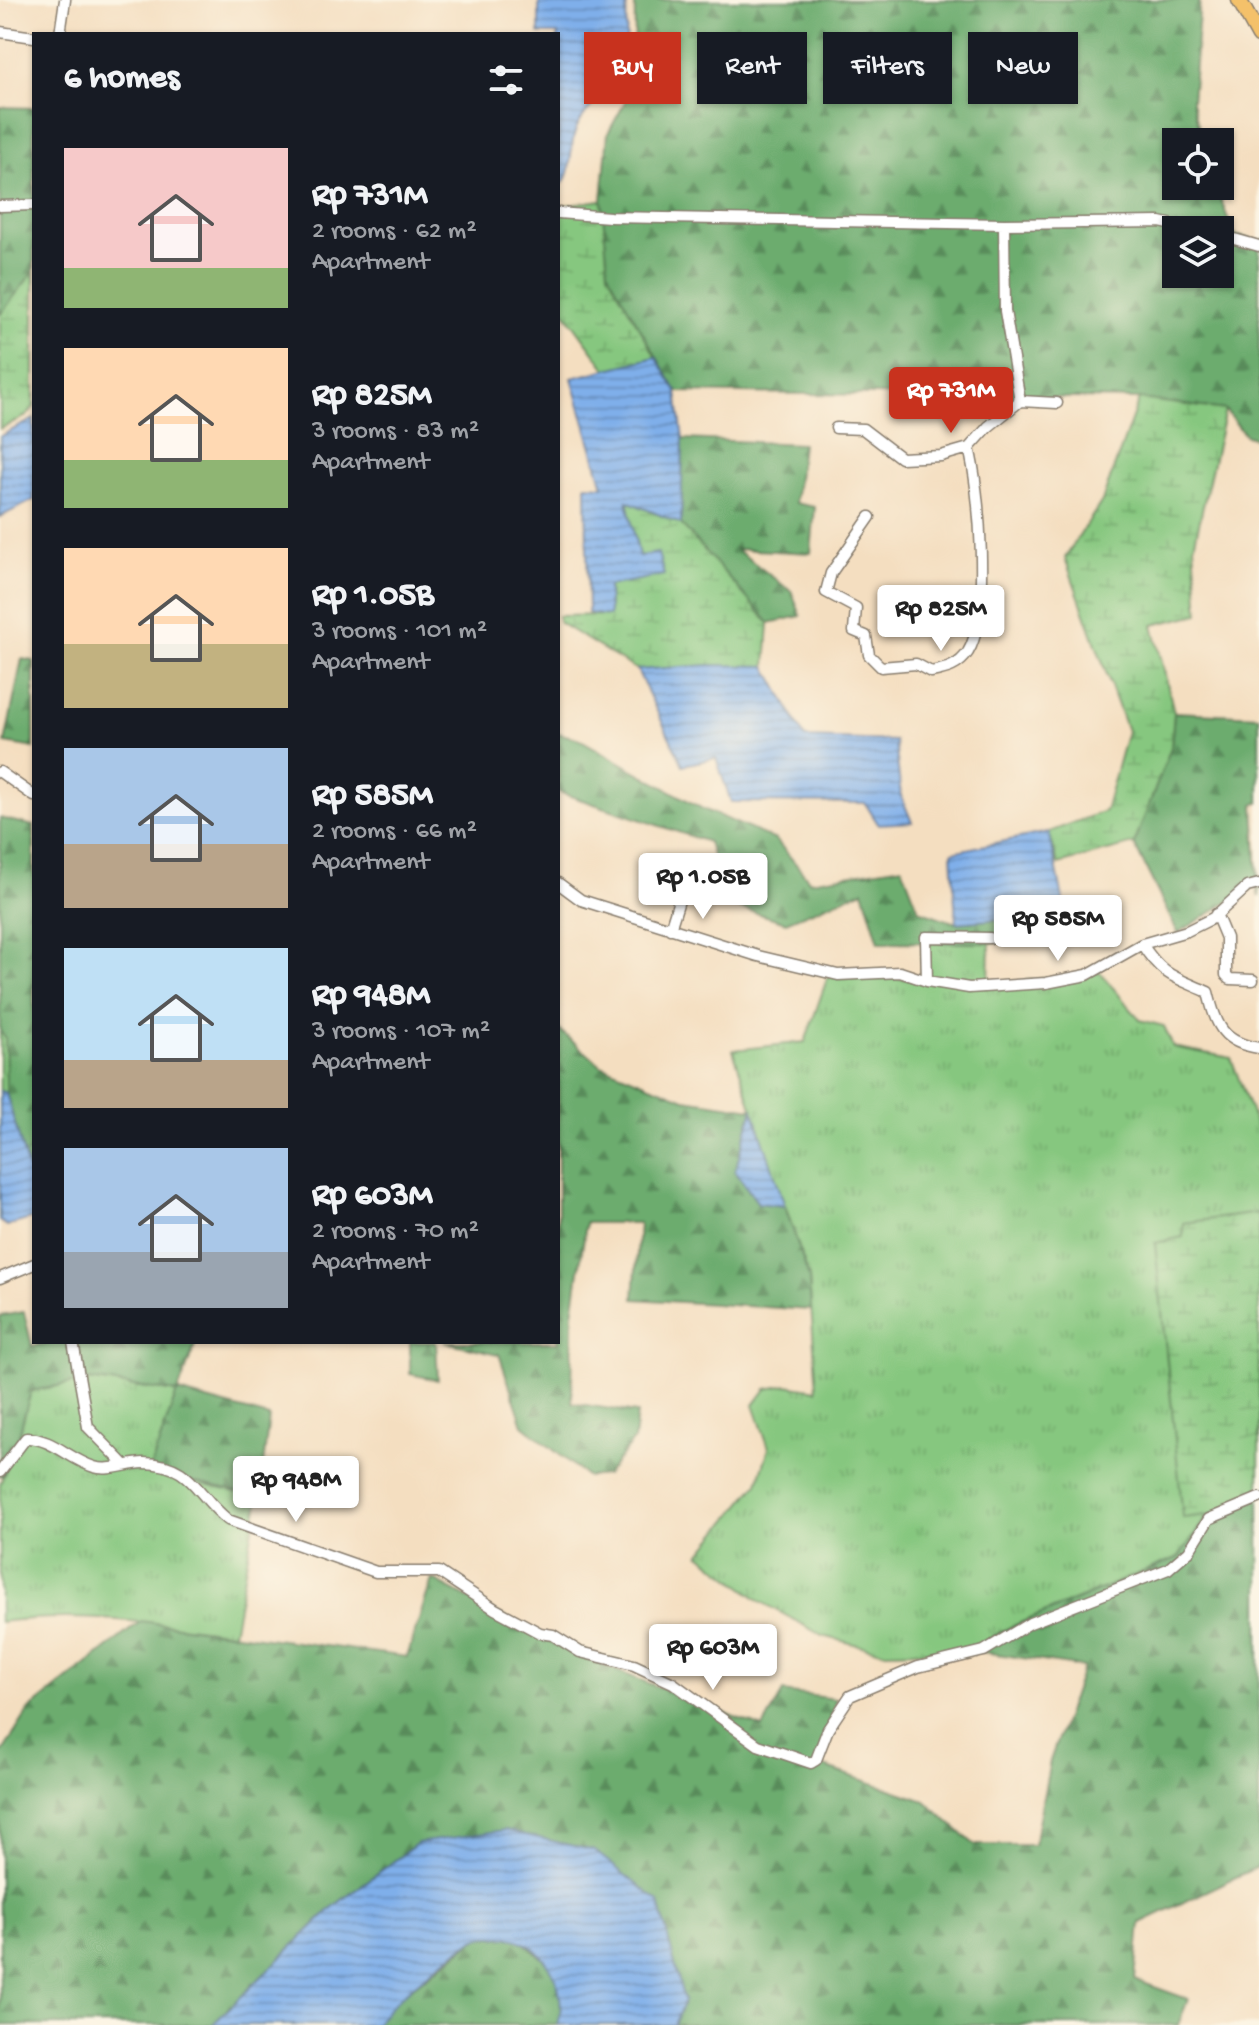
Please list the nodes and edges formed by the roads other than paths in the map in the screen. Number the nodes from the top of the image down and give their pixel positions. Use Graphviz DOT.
graph roads {
  1 [pos="65,0"];
  2 [pos="1239,0"];
  3 [pos="0,32"];
  4 [pos="60,32"];
  5 [pos="1259,36"];
  6 [pos="32,37"];
  7 [pos="32,205"];
  8 [pos="0,206"];
  9 [pos="560,213"];
  10 [pos="1162,222"];
  11 [pos="1004,224"];
  12 [pos="1234,239"];
  13 [pos="1259,246"];
  14 [pos="1020,401"];
  15 [pos="1057,403"];
  16 [pos="836,428"];
  17 [pos="969,448"];
  18 [pos="870,517"];
  19 [pos="0,772"];
  20 [pos="32,795"];
  21 [pos="560,884"];
  22 [pos="1259,884"];
  23 [pos="681,894"];
  24 [pos="1216,914"];
  25 [pos="670,929"];
  26 [pos="990,938"];
  27 [pos="1142,944"];
  28 [pos="1253,980"];
  29 [pos="927,981"];
  30 [pos="1259,1048"];
  31 [pos="32,1265"];
  32 [pos="0,1278"];
  33 [pos="73,1344"];
  34 [pos="125,1465"];
  35 [pos="0,1472"];
  36 [pos="1259,1498"];
  1 -- 4 [label="street"];
  2 -- 5 [label="main road"];
  3 -- 6 [label="street"];
  7 -- 8 [label="street"];
  9 -- 11 [label="street"];
  10 -- 11 [label="street"];
  11 -- 14 [label="street"];
  12 -- 13 [label="street"];
  14 -- 15 [label="street"];
  14 -- 17 [label="street"];
  16 -- 17 [label="street"];
  17 -- 18 [label="street"];
  19 -- 20 [label="street"];
  21 -- 25 [label="street"];
  22 -- 24 [label="street"];
  23 -- 25 [label="street"];
  24 -- 27 [label="street"];
  24 -- 28 [label="street"];
  25 -- 29 [label="street"];
  26 -- 29 [label="street"];
  27 -- 29 [label="street"];
  27 -- 30 [label="street"];
  31 -- 32 [label="street"];
  33 -- 34 [label="street"];
  34 -- 35 [label="street"];
  34 -- 36 [label="street"];
}
